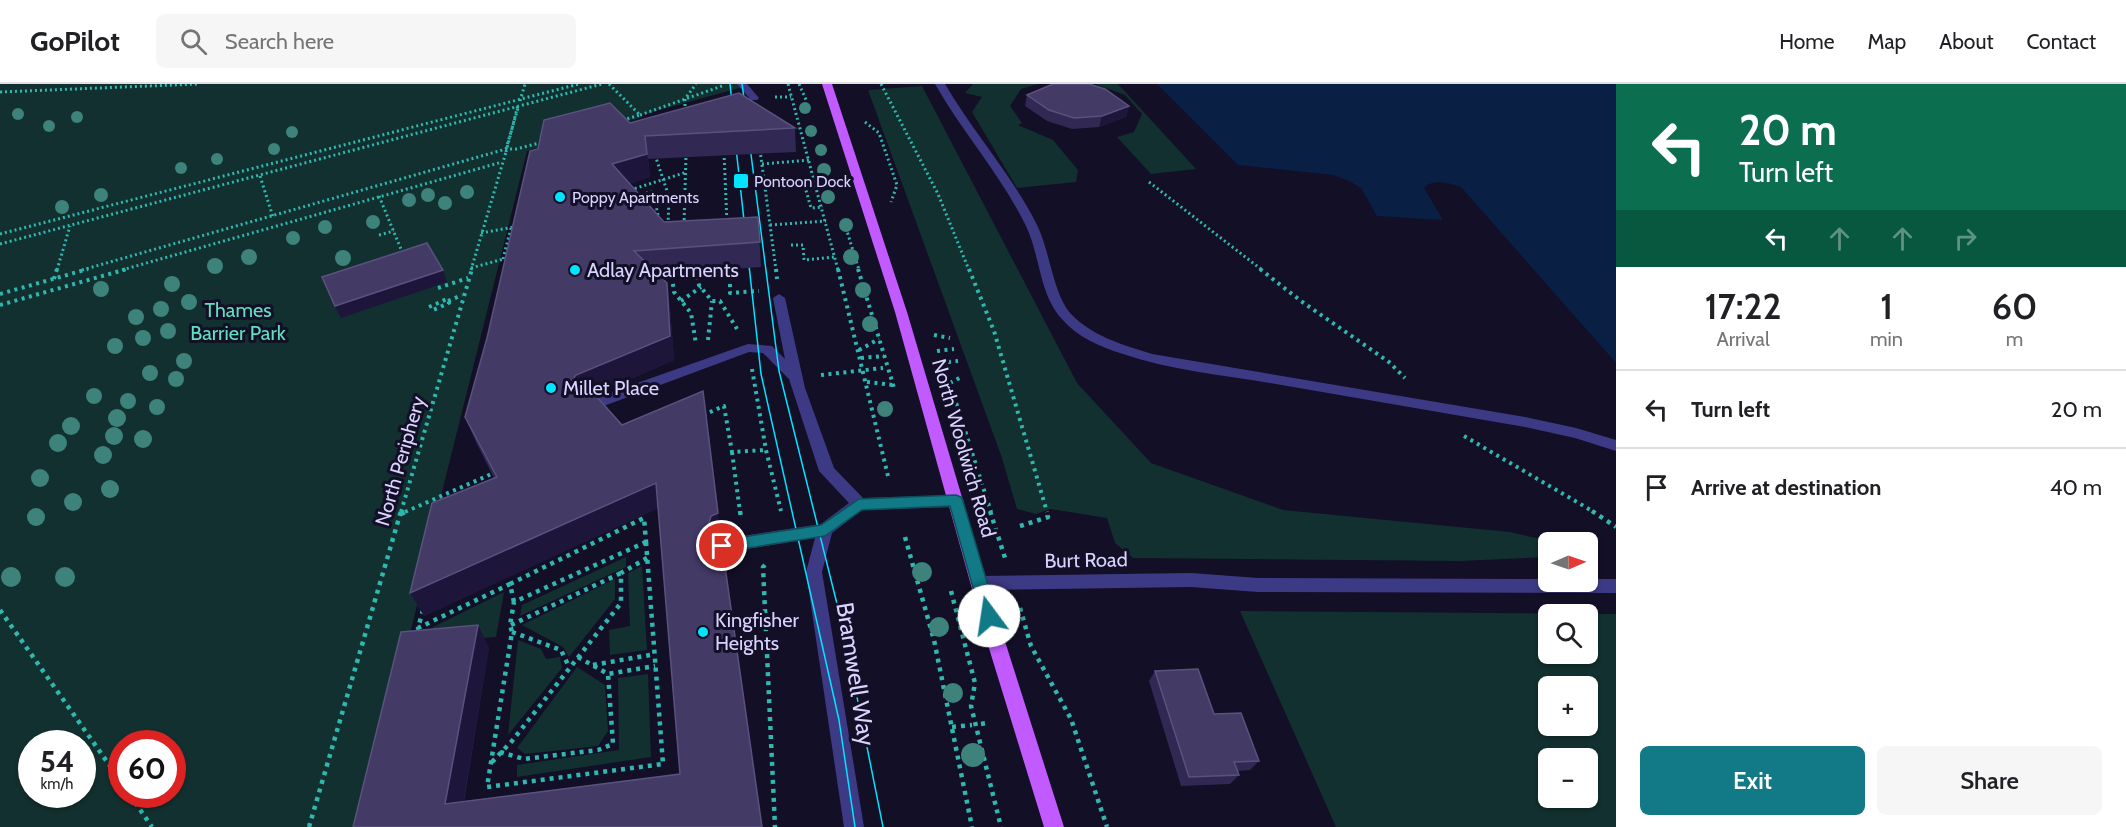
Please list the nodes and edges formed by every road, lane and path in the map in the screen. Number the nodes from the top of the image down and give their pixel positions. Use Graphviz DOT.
graph roads {
  1 [pos="198,84"];
  2 [pos="525,84"];
  3 [pos="579,84"];
  4 [pos="603,84"];
  5 [pos="609,84"];
  6 [pos="696,84"];
  7 [pos="728,84"];
  8 [pos="742,84"];
  9 [pos="752,84"];
  10 [pos="788,84"];
  11 [pos="827,84"];
  12 [pos="881,84"];
  13 [pos="940,84"];
  14 [pos="0,92"];
  15 [pos="753,98"];
  16 [pos="685,99"];
  17 [pos="519,103"];
  18 [pos="640,115"];
  19 [pos="685,118"];
  20 [pos="620,121"];
  21 [pos="547,141"];
  22 [pos="686,147"];
  23 [pos="723,147"];
  24 [pos="506,149"];
  25 [pos="655,154"];
  26 [pos="676,157"];
  27 [pos="686,157"];
  28 [pos="503,159"];
  29 [pos="651,160"];
  30 [pos="810,160"];
  31 [pos="762,164"];
  32 [pos="657,165"];
  33 [pos="687,172"];
  34 [pos="260,176"];
  35 [pos="663,179"];
  36 [pos="1149,182"];
  37 [pos="764,183"];
  38 [pos="623,192"];
  39 [pos="379,196"];
  40 [pos="823,207"];
  41 [pos="649,213"];
  42 [pos="273,217"];
  43 [pos="826,221"];
  44 [pos="70,225"];
  45 [pos="521,225"];
  46 [pos="770,225"];
  47 [pos="511,228"];
  48 [pos="728,229"];
  49 [pos="679,230"];
  50 [pos="394,231"];
  51 [pos="481,233"];
  52 [pos="0,234"];
  53 [pos="380,235"];
  54 [pos="518,241"];
  55 [pos="0,244"];
  56 [pos="507,244"];
  57 [pos="792,246"];
  58 [pos="514,256"];
  59 [pos="835,258"];
  60 [pos="503,259"];
  61 [pos="405,260"];
  62 [pos="694,263"];
  63 [pos="721,264"];
  64 [pos="471,268"];
  65 [pos="671,269"];
  66 [pos="468,278"];
  67 [pos="54,279"];
  68 [pos="701,287"];
  69 [pos="438,288"];
  70 [pos="0,294"];
  71 [pos="463,294"];
  72 [pos="778,294"];
  73 [pos="448,301"];
  74 [pos="681,301"];
  75 [pos="712,301"];
  76 [pos="0,305"];
  77 [pos="429,307"];
  78 [pos="433,310"];
  79 [pos="934,335"];
  80 [pos="950,338"];
  81 [pos="879,339"];
  82 [pos="748,348"];
  83 [pos="859,350"];
  84 [pos="954,350"];
  85 [pos="939,351"];
  86 [pos="861,358"];
  87 [pos="958,361"];
  88 [pos="948,362"];
  89 [pos="883,368"];
  90 [pos="864,370"];
  91 [pos="963,376"];
  92 [pos="795,377"];
  93 [pos="867,382"];
  94 [pos="950,383"];
  95 [pos="893,385"];
  96 [pos="896,396"];
  97 [pos="588,406"];
  98 [pos="1431,406"];
  99 [pos="695,418"];
  100 [pos="1616,446"];
  101 [pos="766,450"];
  102 [pos="732,452"];
  103 [pos="506,468"];
  104 [pos="888,476"];
  105 [pos="956,501"];
  106 [pos="859,504"];
  107 [pos="400,514"];
  108 [pos="1020,526"];
  109 [pos="1616,527"];
  110 [pos="825,530"];
  111 [pos="787,535"];
  112 [pos="905,537"];
  113 [pos="646,542"];
  114 [pos="744,542"];
  115 [pos="722,546"];
  116 [pos="647,558"];
  117 [pos="621,573"];
  118 [pos="948,582"];
  119 [pos="980,582"];
  120 [pos="510,584"];
  121 [pos="1616,586"];
  122 [pos="514,602"];
  123 [pos="424,605"];
  124 [pos="0,610"];
  125 [pos="510,625"];
  126 [pos="512,632"];
  127 [pos="650,655"];
  128 [pos="578,657"];
  129 [pos="592,666"];
  130 [pos="655,666"];
  131 [pos="569,668"];
  132 [pos="608,674"];
  133 [pos="972,725"];
  134 [pos="952,727"];
  135 [pos="501,752"];
  136 [pos="108,763"];
  137 [pos="491,763"];
  138 [pos="139,808"];
  139 [pos="152,827"];
  140 [pos="309,827"];
  141 [pos="775,827"];
  142 [pos="854,827"];
  143 [pos="972,827"];
  144 [pos="1001,827"];
  145 [pos="1054,827"];
  1 -- 14 [label="path"];
  2 -- 17 [label="path, North Periphery"];
  3 -- 17 [label="path"];
  4 -- 17 [label="path"];
  5 -- 18 [label="path"];
  6 -- 16 [label="path"];
  7 -- 16 [label="path"];
  8 -- 15 [label="street"];
  9 -- 15 [label="street"];
  10 -- 30 [label="path"];
  11 -- 105 [label="main road, North Woolwich Road"];
  12 -- 108 [label="path"];
  13 -- 98 [label="street"];
  15 -- 31 [label="path"];
  16 -- 18 [label="path"];
  16 -- 19 [label="path"];
  17 -- 24 [label="path"];
  17 -- 28 [label="path, North Periphery, bridge"];
  17 -- 34 [label="path"];
  17 -- 52 [label="path"];
  18 -- 20 [label="path"];
  21 -- 24 [label="path"];
  22 -- 27 [label="path"];
  23 -- 48 [label="path"];
  24 -- 42 [label="path"];
  25 -- 32 [label="path"];
  26 -- 27 [label="path"];
  27 -- 33 [label="path"];
  28 -- 39 [label="path"];
  28 -- 51 [label="path, North Periphery"];
  29 -- 32 [label="path"];
  30 -- 31 [label="path"];
  30 -- 40 [label="path"];
  31 -- 37 [label="path"];
  32 -- 35 [label="path"];
  33 -- 35 [label="path"];
  33 -- 49 [label="path"];
  34 -- 42 [label="path"];
  34 -- 44 [label="path"];
  35 -- 38 [label="path"];
  35 -- 41 [label="path"];
  36 -- 98 [label="path"];
  37 -- 40 [label="path"];
  37 -- 46 [label="path"];
  39 -- 50 [label="path"];
  39 -- 76 [label="path"];
  40 -- 43 [label="path"];
  42 -- 67 [label="path"];
  43 -- 46 [label="path"];
  43 -- 59 [label="path"];
  44 -- 55 [label="path"];
  44 -- 67 [label="path"];
  45 -- 47 [label="path"];
  46 -- 72 [label="path"];
  47 -- 51 [label="path"];
  47 -- 56 [label="path"];
  50 -- 53 [label="path"];
  50 -- 61 [label="path"];
  51 -- 64 [label="path, North Periphery"];
  54 -- 56 [label="path"];
  56 -- 60 [label="path"];
  57 -- 59 [label="path"];
  58 -- 60 [label="path"];
  59 -- 83 [label="path"];
  60 -- 64 [label="path"];
  62 -- 68 [label="path"];
  63 -- 72 [label="path"];
  64 -- 66 [label="path, North Periphery"];
  65 -- 74 [label="path"];
  66 -- 69 [label="path"];
  66 -- 71 [label="path, North Periphery"];
  67 -- 70 [label="path"];
  68 -- 74 [label="path"];
  68 -- 75 [label="path"];
  71 -- 73 [label="path"];
  71 -- 107 [label="path, North Periphery"];
  72 -- 92 [label="street"];
  73 -- 77 [label="path"];
  73 -- 78 [label="path"];
  74 -- 75 [label="path"];
  75 -- 82 [label="path"];
  79 -- 80 [label="path"];
  81 -- 83 [label="path"];
  82 -- 92 [label="street"];
  82 -- 97 [label="street"];
  82 -- 101 [label="path"];
  83 -- 86 [label="path"];
  84 -- 85 [label="path"];
  86 -- 90 [label="path"];
  86 -- 95 [label="path"];
  87 -- 88 [label="path"];
  89 -- 90 [label="path"];
  90 -- 92 [label="path"];
  90 -- 93 [label="path"];
  91 -- 94 [label="path"];
  92 -- 106 [label="street"];
  93 -- 95 [label="path"];
  93 -- 104 [label="path"];
  95 -- 96 [label="path"];
  98 -- 100 [label="street"];
  98 -- 109 [label="path"];
  99 -- 102 [label="path"];
  101 -- 102 [label="path"];
  101 -- 111 [label="path"];
  102 -- 114 [label="path"];
  103 -- 107 [label="path"];
  105 -- 106 [label="street"];
  105 -- 119 [label="main road, North Woolwich Road"];
  106 -- 110 [label="street"];
  107 -- 140 [label="path, North Periphery"];
  110 -- 111 [label="street"];
  110 -- 142 [label="street, Bramwell Way"];
  111 -- 114 [label="street"];
  111 -- 141 [label="path"];
  112 -- 134 [label="path"];
  113 -- 116 [label="path"];
  113 -- 120 [label="path"];
  113 -- 122 [label="path"];
  114 -- 115 [label="street"];
  116 -- 117 [label="path"];
  116 -- 130 [label="path"];
  117 -- 125 [label="path"];
  117 -- 128 [label="path"];
  118 -- 144 [label="path"];
  119 -- 121 [label="street, Burt Road"];
  119 -- 145 [label="main road, North Woolwich Road"];
  120 -- 122 [label="path"];
  120 -- 123 [label="path"];
  122 -- 125 [label="path"];
  124 -- 136 [label="path"];
  125 -- 126 [label="path"];
  126 -- 131 [label="path"];
  126 -- 137 [label="path"];
  127 -- 129 [label="path"];
  128 -- 129 [label="path"];
  128 -- 131 [label="path"];
  129 -- 132 [label="path"];
  130 -- 132 [label="path"];
  130 -- 137 [label="path"];
  131 -- 135 [label="path"];
  132 -- 135 [label="path"];
  133 -- 134 [label="path"];
  134 -- 143 [label="path"];
  135 -- 137 [label="path"];
  138 -- 139 [label="path"];
}
